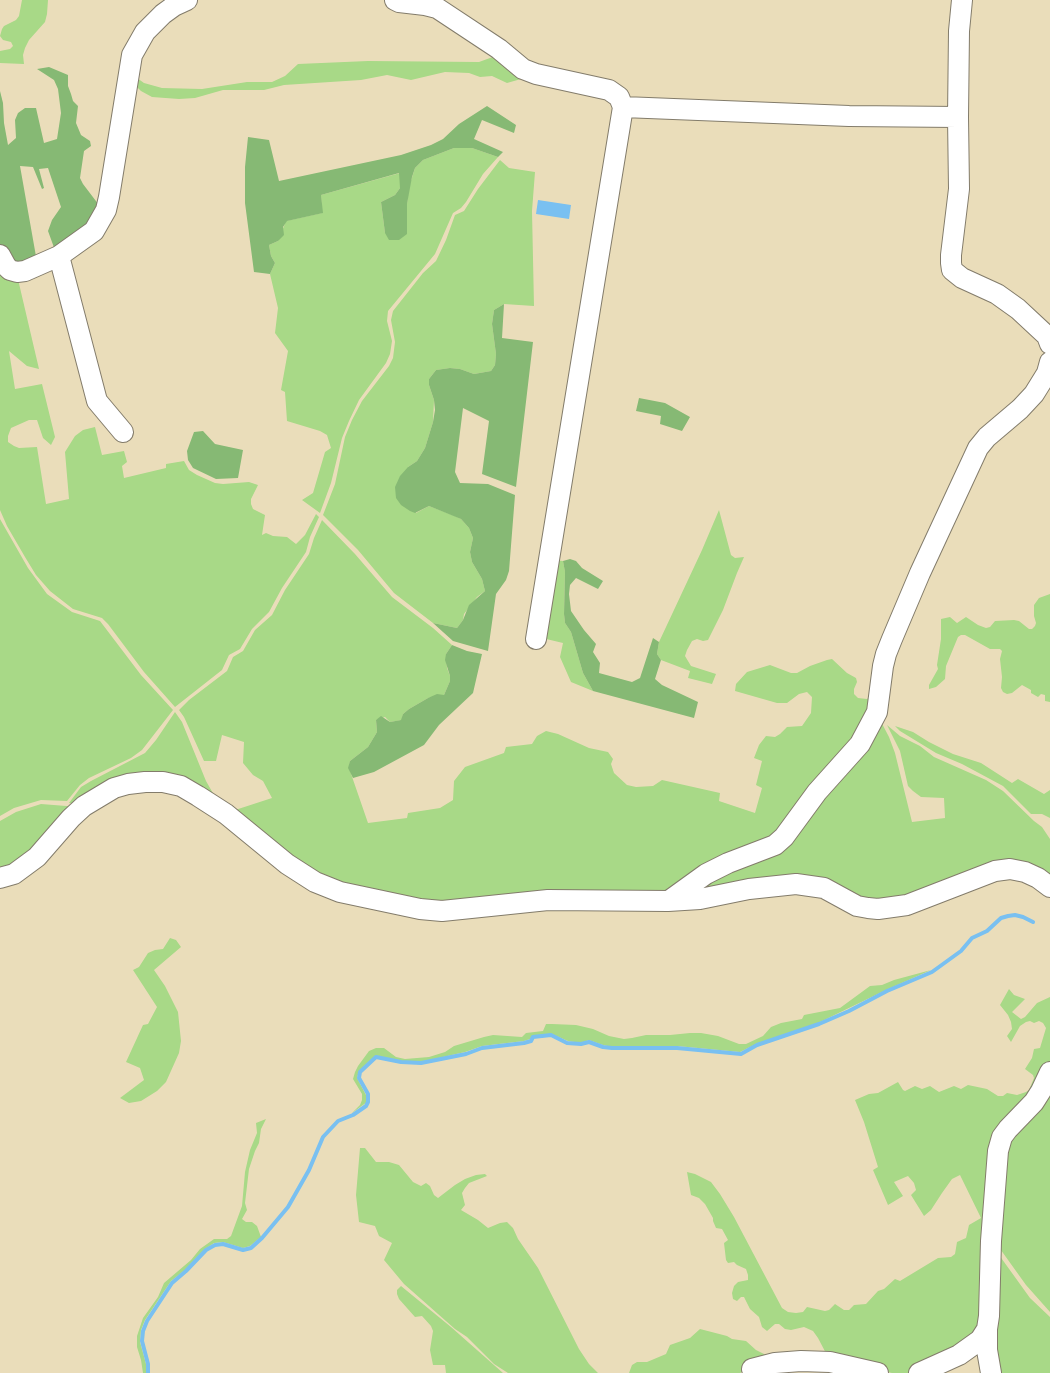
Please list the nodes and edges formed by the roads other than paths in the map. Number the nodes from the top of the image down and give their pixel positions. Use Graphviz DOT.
graph roads {
  1 [pos="187,0"];
  2 [pos="395,0"];
  3 [pos="962,0"];
  4 [pos="623,107"];
  5 [pos="958,117"];
  6 [pos="0,255"];
  7 [pos="59,256"];
  8 [pos="1049,339"];
  9 [pos="1050,362"];
  10 [pos="123,432"];
  11 [pos="536,639"];
  12 [pos="0,878"];
  13 [pos="1050,887"];
  14 [pos="668,901"];
  15 [pos="1050,1072"];
  16 [pos="987,1329"];
  17 [pos="752,1369"];
  18 [pos="878,1373"];
  19 [pos="919,1373"];
  20 [pos="991,1373"];
  1 -- 7 [label="street"];
  2 -- 4 [label="street"];
  3 -- 5 [label="street"];
  4 -- 5 [label="street"];
  4 -- 11 [label="street"];
  5 -- 8 [label="street"];
  6 -- 7 [label="street"];
  7 -- 10 [label="street"];
  9 -- 14 [label="street"];
  12 -- 14 [label="street"];
  13 -- 14 [label="street"];
  15 -- 16 [label="street"];
  16 -- 19 [label="street"];
  16 -- 20 [label="street"];
  17 -- 18 [label="street"];
}
